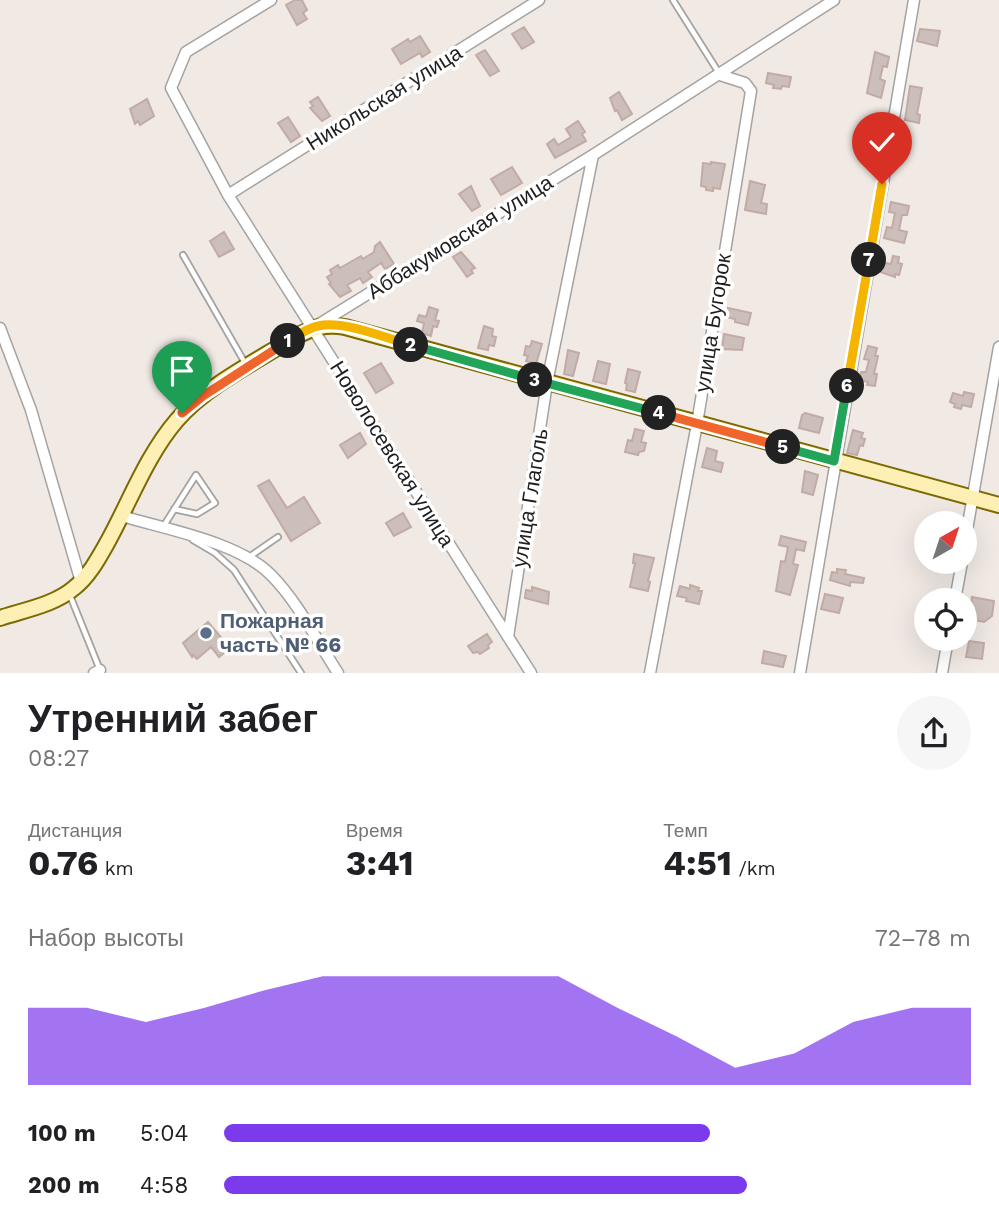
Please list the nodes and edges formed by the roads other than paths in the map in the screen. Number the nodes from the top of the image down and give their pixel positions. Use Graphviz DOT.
graph roads {
  1 [pos="271,0"];
  2 [pos="539,0"];
  3 [pos="673,0"];
  4 [pos="834,0"];
  5 [pos="914,0"];
  6 [pos="720,75"];
  7 [pos="593,155"];
  8 [pos="228,195"];
  9 [pos="183,255"];
  10 [pos="0,328"];
  11 [pos="312,328"];
  12 [pos="999,347"];
  13 [pos="247,367"];
  14 [pos="547,383"];
  15 [pos="697,424"];
  16 [pos="834,461"];
  17 [pos="973,498"];
  18 [pos="999,505"];
  19 [pos="174,509"];
  20 [pos="971,511"];
  21 [pos="121,516"];
  22 [pos="162,528"];
  23 [pos="184,534"];
  24 [pos="278,537"];
  25 [pos="248,558"];
  26 [pos="81,583"];
  27 [pos="68,593"];
  28 [pos="0,618"];
  29 [pos="508,636"];
  30 [pos="946,651"];
  31 [pos="98,672"];
  32 [pos="300,673"];
  33 [pos="338,673"];
  34 [pos="531,673"];
  35 [pos="650,673"];
  36 [pos="800,673"];
  37 [pos="942,673"];
  1 -- 8 [label="street, Новолосевская улица"];
  2 -- 8 [label="street, Никольская улица"];
  3 -- 6 [label="lane"];
  4 -- 6 [label="street, Аббакумовская улица"];
  5 -- 16 [label="street"];
  6 -- 7 [label="street, Аббакумовская улица"];
  6 -- 15 [label="street, улица Бугорок"];
  7 -- 11 [label="street, Аббакумовская улица"];
  7 -- 14 [label="street, улица Глаголь"];
  8 -- 11 [label="street, Новолосевская улица"];
  9 -- 13 [label="lane"];
  10 -- 26 [label="street"];
  11 -- 13 [label="street, Аббакумовская улица"];
  11 -- 14 [label="street"];
  11 -- 29 [label="street, Новолосевская улица"];
  12 -- 17 [label="street"];
  13 -- 21 [label="street, Аббакумовская улица"];
  14 -- 15 [label="street"];
  14 -- 29 [label="street, улица Глаголь"];
  15 -- 16 [label="street"];
  15 -- 35 [label="street, улица Бугорок"];
  16 -- 17 [label="street"];
  16 -- 36 [label="street"];
  17 -- 18 [label="street"];
  17 -- 20 [label="street"];
  19 -- 19 [label="lane"];
  19 -- 22 [label="lane"];
  21 -- 22 [label="street"];
  21 -- 26 [label="street, Аббакумовская улица"];
  22 -- 23 [label="street"];
  23 -- 25 [label="street"];
  23 -- 32 [label="lane"];
  24 -- 25 [label="lane"];
  25 -- 33 [label="street"];
  26 -- 27 [label="street, Аббакумовская улица"];
  27 -- 28 [label="street, Аббакумовская улица"];
  27 -- 31 [label="lane"];
  29 -- 34 [label="street, Новолосевская улица"];
  30 -- 37 [label="street"];
}
